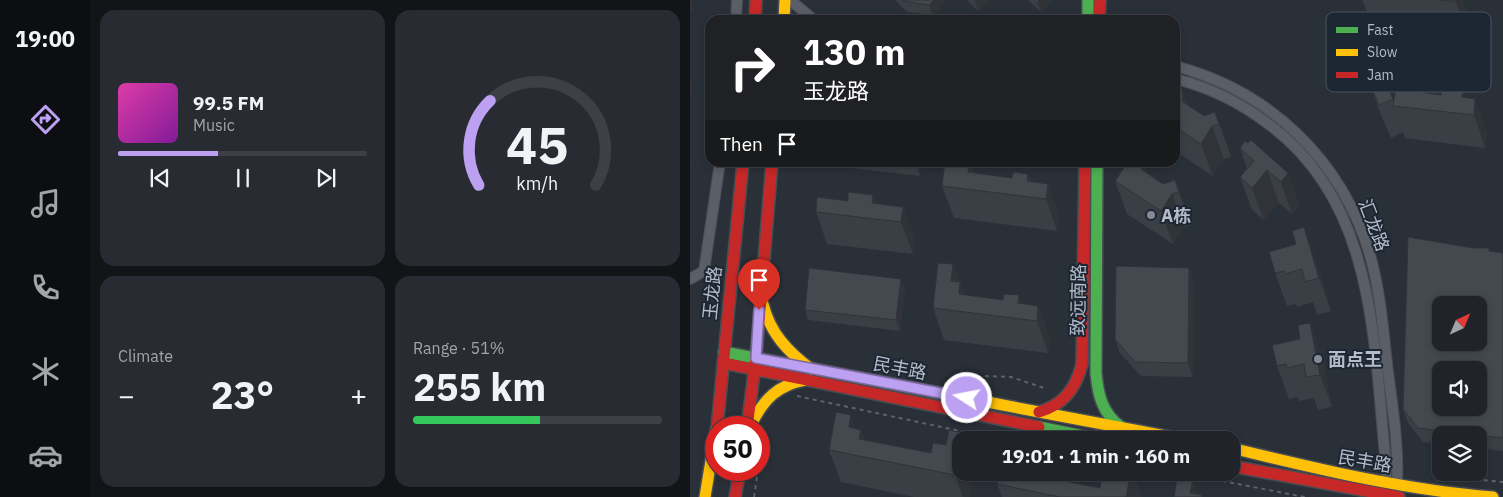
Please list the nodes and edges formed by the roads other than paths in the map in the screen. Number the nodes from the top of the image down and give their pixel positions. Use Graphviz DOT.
graph roads {
  1 [pos="737,0"];
  2 [pos="756,0"];
  3 [pos="785,0"];
  4 [pos="790,0"];
  5 [pos="1088,0"];
  6 [pos="1100,0"];
  7 [pos="736,15"];
  8 [pos="755,15"];
  9 [pos="784,15"];
  10 [pos="808,15"];
  11 [pos="1088,15"];
  12 [pos="1099,15"];
  13 [pos="1180,68"];
  14 [pos="1180,81"];
  15 [pos="719,167"];
  16 [pos="742,167"];
  17 [pos="772,167"];
  18 [pos="1085,167"];
  19 [pos="1097,167"];
  20 [pos="690,279"];
  21 [pos="760,294"];
  22 [pos="723,358"];
  23 [pos="755,364"];
  24 [pos="811,369"];
  25 [pos="805,380"];
  26 [pos="1039,412"];
  27 [pos="717,416"];
  28 [pos="750,416"];
  29 [pos="755,416"];
  30 [pos="1122,428"];
  31 [pos="1058,431"];
  32 [pos="1138,431"];
  33 [pos="1240,450"];
  34 [pos="1240,468"];
  35 [pos="708,481"];
  36 [pos="738,481"];
  37 [pos="1391,483"];
  38 [pos="1391,496"];
  39 [pos="705,497"];
  40 [pos="735,497"];
  41 [pos="1493,497"];
  1 -- 7 [label="street"];
  2 -- 8 [label="main road"];
  3 -- 9 [label="main road"];
  4 -- 10 [label="street"];
  5 -- 11 [label="main road"];
  6 -- 12 [label="main road"];
  13 -- 37 [label="street, 汇龙路"];
  14 -- 37 [label="street, 汇龙路"];
  15 -- 20 [label="street"];
  16 -- 22 [label="main road, 玉龙路"];
  17 -- 21 [label="main road"];
  18 -- 26 [label="main road, 致远南路"];
  19 -- 30 [label="main road, 致远南路"];
  21 -- 23 [label="main road"];
  21 -- 24 [label="main road"];
  22 -- 23 [label="main road, 民丰路"];
  22 -- 27 [label="main road, 玉龙路"];
  23 -- 24 [label="main road, 民丰路"];
  23 -- 25 [label="main road, 民丰路"];
  23 -- 28 [label="main road"];
  24 -- 26 [label="main road, 民丰路"];
  25 -- 29 [label="main road"];
  25 -- 31 [label="main road, 民丰路"];
  26 -- 30 [label="main road, 民丰路"];
  30 -- 32 [label="main road, 民丰路"];
  33 -- 37 [label="main road, 民丰路"];
  34 -- 38 [label="main road, 民丰路"];
  35 -- 39 [label="main road, 玉龙路"];
  36 -- 40 [label="main road"];
  37 -- 38 [label="main road"];
  37 -- 41 [label="main road, 民丰路"];
}
